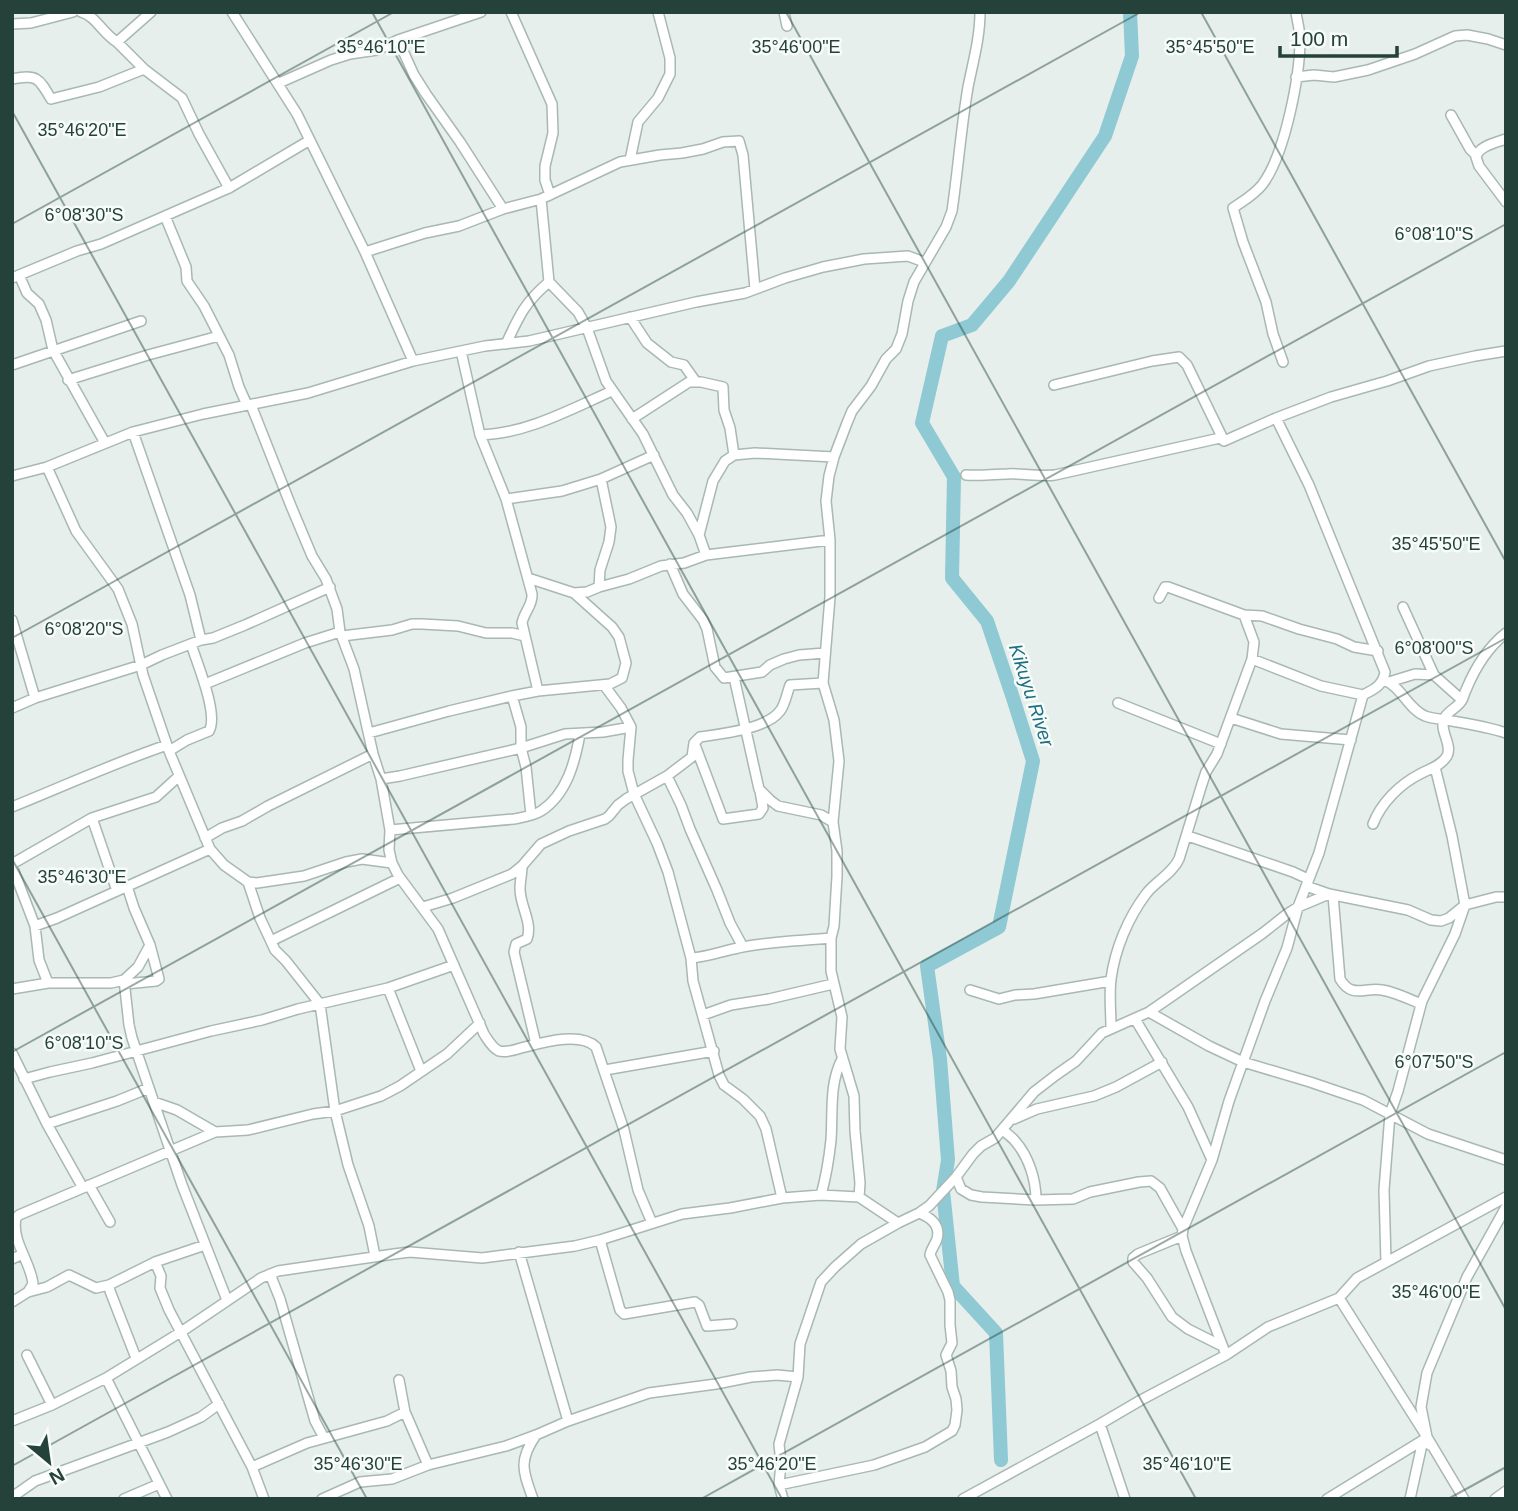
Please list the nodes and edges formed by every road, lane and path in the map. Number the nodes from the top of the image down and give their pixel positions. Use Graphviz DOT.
graph roads {
  1 [pos="72,12"];
  2 [pos="80,12"];
  3 [pos="152,12"];
  4 [pos="232,12"];
  5 [pos="481,12"];
  6 [pos="511,12"];
  7 [pos="658,12"];
  8 [pos="784,12"];
  9 [pos="980,12"];
  10 [pos="1296,12"];
  11 [pos="12,24"];
  12 [pos="787,26"];
  13 [pos="398,40"];
  14 [pos="117,42"];
  15 [pos="1506,45"];
  16 [pos="144,69"];
  17 [pos="1296,77"];
  18 [pos="12,79"];
  19 [pos="279,83"];
  20 [pos="1451,116"];
  21 [pos="1506,139"];
  22 [pos="310,140"];
  23 [pos="1476,155"];
  24 [pos="630,160"];
  25 [pos="229,188"];
  26 [pos="546,197"];
  27 [pos="1506,202"];
  28 [pos="503,209"];
  29 [pos="165,216"];
  30 [pos="365,252"];
  31 [pos="925,262"];
  32 [pos="16,277"];
  33 [pos="549,282"];
  34 [pos="755,289"];
  35 [pos="630,317"];
  36 [pos="141,321"];
  37 [pos="587,328"];
  38 [pos="219,336"];
  39 [pos="506,344"];
  40 [pos="53,350"];
  41 [pos="461,351"];
  42 [pos="1506,351"];
  43 [pos="413,361"];
  44 [pos="1283,362"];
  45 [pos="12,365"];
  46 [pos="68,380"];
  47 [pos="696,382"];
  48 [pos="1054,384"];
  49 [pos="612,391"];
  50 [pos="249,405"];
  51 [pos="1276,418"];
  52 [pos="632,419"];
  53 [pos="133,432"];
  54 [pos="480,435"];
  55 [pos="1224,441"];
  56 [pos="105,443"];
  57 [pos="654,455"];
  58 [pos="734,456"];
  59 [pos="834,457"];
  60 [pos="47,467"];
  61 [pos="966,475"];
  62 [pos="12,476"];
  63 [pos="601,479"];
  64 [pos="506,499"];
  65 [pos="699,535"];
  66 [pos="830,540"];
  67 [pos="706,555"];
  68 [pos="670,564"];
  69 [pos="528,578"];
  70 [pos="330,587"];
  71 [pos="599,587"];
  72 [pos="574,593"];
  73 [pos="1159,598"];
  74 [pos="1402,607"];
  75 [pos="1244,615"];
  76 [pos="12,620"];
  77 [pos="1506,633"];
  78 [pos="341,634"];
  79 [pos="525,636"];
  80 [pos="201,639"];
  81 [pos="191,644"];
  82 [pos="1378,651"];
  83 [pos="17,653"];
  84 [pos="825,653"];
  85 [pos="1252,659"];
  86 [pos="141,665"];
  87 [pos="1434,675"];
  88 [pos="734,677"];
  89 [pos="1386,681"];
  90 [pos="823,683"];
  91 [pos="205,684"];
  92 [pos="604,685"];
  93 [pos="538,691"];
  94 [pos="1363,695"];
  95 [pos="512,696"];
  96 [pos="35,698"];
  97 [pos="1462,700"];
  98 [pos="1118,703"];
  99 [pos="12,708"];
  100 [pos="1231,718"];
  101 [pos="1444,719"];
  102 [pos="631,727"];
  103 [pos="746,729"];
  104 [pos="369,733"];
  105 [pos="1506,733"];
  106 [pos="580,734"];
  107 [pos="1351,740"];
  108 [pos="694,743"];
  109 [pos="1221,744"];
  110 [pos="168,748"];
  111 [pos="522,748"];
  112 [pos="373,754"];
  113 [pos="1435,767"];
  114 [pos="179,776"];
  115 [pos="667,776"];
  116 [pos="381,779"];
  117 [pos="759,789"];
  118 [pos="634,794"];
  119 [pos="12,807"];
  120 [pos="531,815"];
  121 [pos="92,818"];
  122 [pos="833,822"];
  123 [pos="1373,824"];
  124 [pos="390,830"];
  125 [pos="1188,836"];
  126 [pos="205,838"];
  127 [pos="210,849"];
  128 [pos="392,863"];
  129 [pos="12,865"];
  130 [pos="522,866"];
  131 [pos="400,878"];
  132 [pos="247,882"];
  133 [pos="1307,883"];
  134 [pos="16,886"];
  135 [pos="127,886"];
  136 [pos="117,891"];
  137 [pos="1331,894"];
  138 [pos="1506,897"];
  139 [pos="1465,905"];
  140 [pos="423,907"];
  141 [pos="1298,907"];
  142 [pos="35,926"];
  143 [pos="831,938"];
  144 [pos="271,941"];
  145 [pos="150,945"];
  146 [pos="743,947"];
  147 [pos="691,958"];
  148 [pos="454,965"];
  149 [pos="1111,981"];
  150 [pos="124,982"];
  151 [pos="48,983"];
  152 [pos="833,984"];
  153 [pos="388,988"];
  154 [pos="12,989"];
  155 [pos="970,990"];
  156 [pos="320,1004"];
  157 [pos="1421,1004"];
  158 [pos="1149,1012"];
  159 [pos="703,1015"];
  160 [pos="1135,1019"];
  161 [pos="480,1023"];
  162 [pos="1111,1028"];
  163 [pos="536,1044"];
  164 [pos="137,1051"];
  165 [pos="714,1051"];
  166 [pos="13,1055"];
  167 [pos="842,1059"];
  168 [pos="1162,1062"];
  169 [pos="1244,1062"];
  170 [pos="605,1070"];
  171 [pos="421,1071"];
  172 [pos="24,1079"];
  173 [pos="149,1088"];
  174 [pos="154,1102"];
  175 [pos="335,1111"];
  176 [pos="1390,1114"];
  177 [pos="1012,1119"];
  178 [pos="47,1124"];
  179 [pos="1003,1130"];
  180 [pos="215,1132"];
  181 [pos="170,1151"];
  182 [pos="1212,1160"];
  183 [pos="1506,1160"];
  184 [pos="956,1177"];
  185 [pos="86,1186"];
  186 [pos="821,1195"];
  187 [pos="859,1197"];
  188 [pos="1506,1197"];
  189 [pos="782,1198"];
  190 [pos="1036,1200"];
  191 [pos="1506,1207"];
  192 [pos="919,1213"];
  193 [pos="110,1222"];
  194 [pos="652,1223"];
  195 [pos="898,1223"];
  196 [pos="1183,1232"];
  197 [pos="600,1240"];
  198 [pos="205,1245"];
  199 [pos="519,1252"];
  200 [pos="23,1254"];
  201 [pos="375,1256"];
  202 [pos="12,1259"];
  203 [pos="155,1262"];
  204 [pos="1386,1262"];
  205 [pos="270,1274"];
  206 [pos="109,1285"];
  207 [pos="28,1292"];
  208 [pos="1339,1298"];
  209 [pos="227,1300"];
  210 [pos="12,1302"];
  211 [pos="732,1324"];
  212 [pos="181,1332"];
  213 [pos="1224,1351"];
  214 [pos="27,1355"];
  215 [pos="136,1359"];
  216 [pos="798,1377"];
  217 [pos="106,1378"];
  218 [pos="399,1380"];
  219 [pos="219,1404"];
  220 [pos="52,1405"];
  221 [pos="405,1412"];
  222 [pos="12,1421"];
  223 [pos="568,1421"];
  224 [pos="1100,1424"];
  225 [pos="536,1435"];
  226 [pos="324,1438"];
  227 [pos="138,1441"];
  228 [pos="1427,1441"];
  229 [pos="428,1465"];
  230 [pos="252,1467"];
  231 [pos="159,1484"];
  232 [pos="779,1485"];
  233 [pos="1506,1491"];
  234 [pos="14,1499"];
  235 [pos="124,1499"];
  236 [pos="167,1499"];
  237 [pos="264,1499"];
  238 [pos="322,1499"];
  239 [pos="533,1499"];
  240 [pos="783,1499"];
  241 [pos="963,1499"];
  242 [pos="1125,1499"];
  243 [pos="1327,1499"];
  244 [pos="1410,1499"];
  245 [pos="1464,1499"];
  246 [pos="1494,1499"];
  1 -- 11 [label="street"];
  2 -- 14 [label="street"];
  3 -- 14 [label="street"];
  4 -- 19 [label="street"];
  5 -- 13 [label="street"];
  6 -- 26 [label="street"];
  7 -- 24 [label="street"];
  8 -- 12 [label="street"];
  9 -- 31 [label="street"];
  10 -- 17 [label="street"];
  13 -- 19 [label="street"];
  13 -- 28 [label="street"];
  14 -- 16 [label="street"];
  15 -- 17 [label="street"];
  16 -- 18 [label="street"];
  16 -- 25 [label="street"];
  17 -- 44 [label="street"];
  19 -- 22 [label="street"];
  20 -- 23 [label="street"];
  21 -- 23 [label="street"];
  22 -- 25 [label="street"];
  22 -- 30 [label="street"];
  23 -- 27 [label="street"];
  24 -- 26 [label="street"];
  24 -- 34 [label="street"];
  25 -- 29 [label="street"];
  26 -- 28 [label="street"];
  26 -- 33 [label="street"];
  28 -- 30 [label="street"];
  29 -- 32 [label="street"];
  29 -- 38 [label="street"];
  30 -- 43 [label="street"];
  31 -- 34 [label="street"];
  31 -- 59 [label="street"];
  32 -- 40 [label="street"];
  33 -- 37 [label="street"];
  33 -- 39 [label="street"];
  34 -- 35 [label="street"];
  35 -- 37 [label="street"];
  35 -- 47 [label="street"];
  36 -- 40 [label="street"];
  37 -- 39 [label="street"];
  37 -- 49 [label="street"];
  38 -- 46 [label="street"];
  38 -- 50 [label="street"];
  39 -- 41 [label="street"];
  40 -- 45 [label="street"];
  40 -- 46 [label="street"];
  41 -- 43 [label="street"];
  41 -- 54 [label="street"];
  42 -- 51 [label="street"];
  43 -- 50 [label="street"];
  46 -- 56 [label="street"];
  47 -- 52 [label="street"];
  47 -- 58 [label="street"];
  48 -- 55 [label="street"];
  49 -- 52 [label="street"];
  49 -- 54 [label="street"];
  50 -- 53 [label="street"];
  50 -- 70 [label="street"];
  51 -- 55 [label="street"];
  51 -- 82 [label="street"];
  52 -- 57 [label="street"];
  53 -- 56 [label="street"];
  53 -- 80 [label="street"];
  54 -- 64 [label="street"];
  55 -- 61 [label="street"];
  56 -- 60 [label="street"];
  57 -- 63 [label="street"];
  57 -- 65 [label="street"];
  58 -- 59 [label="street"];
  58 -- 65 [label="street"];
  59 -- 66 [label="street"];
  60 -- 62 [label="street"];
  60 -- 86 [label="street"];
  63 -- 64 [label="street"];
  63 -- 71 [label="street"];
  64 -- 69 [label="street"];
  65 -- 67 [label="street"];
  66 -- 67 [label="street"];
  66 -- 84 [label="street"];
  67 -- 68 [label="street"];
  68 -- 71 [label="street"];
  68 -- 88 [label="street"];
  69 -- 72 [label="street"];
  69 -- 79 [label="street"];
  70 -- 78 [label="street"];
  70 -- 80 [label="street"];
  71 -- 72 [label="street"];
  72 -- 92 [label="street"];
  73 -- 75 [label="street"];
  74 -- 87 [label="street"];
  75 -- 82 [label="street"];
  75 -- 85 [label="street"];
  76 -- 83 [label="street"];
  77 -- 97 [label="street"];
  78 -- 79 [label="street"];
  78 -- 91 [label="street"];
  78 -- 104 [label="street"];
  79 -- 93 [label="street"];
  80 -- 81 [label="street"];
  81 -- 86 [label="street"];
  81 -- 91 [label="street"];
  82 -- 89 [label="street"];
  83 -- 96 [label="street"];
  84 -- 88 [label="street"];
  84 -- 90 [label="street"];
  85 -- 94 [label="street"];
  85 -- 100 [label="street"];
  86 -- 96 [label="street"];
  86 -- 110 [label="street"];
  87 -- 89 [label="street"];
  87 -- 97 [label="street"];
  88 -- 103 [label="street"];
  89 -- 94 [label="street"];
  89 -- 101 [label="street"];
  90 -- 103 [label="street"];
  90 -- 122 [label="street"];
  91 -- 110 [label="street"];
  92 -- 93 [label="street"];
  92 -- 102 [label="street"];
  93 -- 95 [label="street"];
  94 -- 107 [label="street"];
  95 -- 104 [label="street"];
  95 -- 111 [label="street"];
  96 -- 99 [label="street"];
  97 -- 101 [label="street"];
  98 -- 109 [label="street"];
  100 -- 107 [label="street"];
  100 -- 109 [label="street"];
  101 -- 105 [label="street"];
  101 -- 113 [label="street"];
  102 -- 106 [label="street"];
  102 -- 118 [label="street"];
  103 -- 108 [label="street"];
  103 -- 117 [label="street"];
  104 -- 112 [label="street"];
  106 -- 111 [label="street"];
  106 -- 120 [label="street"];
  107 -- 133 [label="street"];
  108 -- 115 [label="street"];
  108 -- 117 [label="street"];
  109 -- 125 [label="street"];
  110 -- 114 [label="street"];
  110 -- 119 [label="street"];
  111 -- 116 [label="street"];
  111 -- 120 [label="street"];
  112 -- 116 [label="street"];
  112 -- 126 [label="street"];
  113 -- 123 [label="street"];
  113 -- 139 [label="street"];
  114 -- 121 [label="street"];
  114 -- 126 [label="street"];
  115 -- 118 [label="street"];
  115 -- 146 [label="street"];
  116 -- 124 [label="street"];
  117 -- 122 [label="street"];
  118 -- 130 [label="street"];
  118 -- 147 [label="street"];
  120 -- 124 [label="street"];
  121 -- 129 [label="street"];
  121 -- 136 [label="street"];
  122 -- 143 [label="street"];
  124 -- 128 [label="street"];
  125 -- 133 [label="street"];
  125 -- 149 [label="street"];
  126 -- 127 [label="street"];
  127 -- 132 [label="street"];
  127 -- 135 [label="street"];
  128 -- 131 [label="street"];
  128 -- 132 [label="street"];
  129 -- 134 [label="street"];
  130 -- 140 [label="street"];
  130 -- 163 [label="street"];
  131 -- 140 [label="street"];
  131 -- 144 [label="street"];
  132 -- 144 [label="street"];
  133 -- 137 [label="street"];
  133 -- 141 [label="street"];
  134 -- 142 [label="street"];
  135 -- 136 [label="street"];
  135 -- 145 [label="street"];
  136 -- 142 [label="street"];
  137 -- 139 [label="street"];
  137 -- 141 [label="street"];
  137 -- 157 [label="street"];
  138 -- 139 [label="street"];
  139 -- 157 [label="street"];
  140 -- 148 [label="street"];
  141 -- 158 [label="street"];
  141 -- 169 [label="street"];
  142 -- 151 [label="street"];
  143 -- 146 [label="street"];
  143 -- 152 [label="street"];
  144 -- 156 [label="street"];
  145 -- 150 [label="street"];
  145 -- 150 [label="street"];
  146 -- 147 [label="street"];
  147 -- 159 [label="street"];
  148 -- 153 [label="street"];
  148 -- 161 [label="street"];
  149 -- 155 [label="street"];
  149 -- 162 [label="street"];
  150 -- 151 [label="street"];
  150 -- 164 [label="street"];
  151 -- 154 [label="street"];
  152 -- 159 [label="street"];
  152 -- 167 [label="street"];
  153 -- 156 [label="street"];
  153 -- 171 [label="street"];
  156 -- 164 [label="street"];
  156 -- 175 [label="street"];
  157 -- 176 [label="street"];
  158 -- 160 [label="street"];
  158 -- 169 [label="street"];
  159 -- 165 [label="street"];
  160 -- 162 [label="street"];
  160 -- 168 [label="street"];
  161 -- 163 [label="street"];
  161 -- 171 [label="street"];
  162 -- 177 [label="street"];
  163 -- 170 [label="street"];
  164 -- 172 [label="street"];
  164 -- 173 [label="street"];
  165 -- 170 [label="street"];
  165 -- 189 [label="street"];
  166 -- 172 [label="street"];
  167 -- 186 [label="street"];
  167 -- 187 [label="street"];
  168 -- 177 [label="street"];
  168 -- 182 [label="street"];
  169 -- 176 [label="street"];
  169 -- 182 [label="street"];
  170 -- 194 [label="street"];
  171 -- 175 [label="street"];
  172 -- 178 [label="street"];
  173 -- 174 [label="street"];
  173 -- 178 [label="street"];
  174 -- 180 [label="street"];
  174 -- 181 [label="street"];
  175 -- 180 [label="street"];
  175 -- 201 [label="street"];
  176 -- 183 [label="street"];
  176 -- 204 [label="street"];
  177 -- 179 [label="street"];
  178 -- 185 [label="street"];
  179 -- 184 [label="street"];
  179 -- 190 [label="street"];
  180 -- 181 [label="street"];
  181 -- 185 [label="street"];
  181 -- 198 [label="street"];
  182 -- 196 [label="street"];
  184 -- 190 [label="street"];
  184 -- 192 [label="street"];
  185 -- 193 [label="street"];
  185 -- 200 [label="street"];
  186 -- 187 [label="street"];
  186 -- 189 [label="street"];
  187 -- 195 [label="street"];
  188 -- 204 [label="street"];
  189 -- 194 [label="street"];
  190 -- 196 [label="street"];
  191 -- 228 [label="street"];
  192 -- 195 [label="street"];
  192 -- 232 [label="street"];
  194 -- 197 [label="street"];
  195 -- 216 [label="street"];
  196 -- 213 [label="street"];
  196 -- 213 [label="street"];
  197 -- 199 [label="street"];
  197 -- 211 [label="street"];
  198 -- 203 [label="street"];
  198 -- 209 [label="street"];
  199 -- 201 [label="street"];
  199 -- 223 [label="street"];
  200 -- 202 [label="street"];
  200 -- 207 [label="street"];
  201 -- 205 [label="street"];
  203 -- 206 [label="street"];
  203 -- 212 [label="street"];
  204 -- 208 [label="street"];
  205 -- 209 [label="street"];
  205 -- 226 [label="street"];
  206 -- 207 [label="street"];
  206 -- 215 [label="street"];
  207 -- 210 [label="street"];
  208 -- 213 [label="street"];
  208 -- 228 [label="street"];
  209 -- 212 [label="street"];
  212 -- 215 [label="street"];
  212 -- 219 [label="street"];
  213 -- 224 [label="street"];
  214 -- 220 [label="street"];
  215 -- 217 [label="street"];
  216 -- 223 [label="street"];
  216 -- 232 [label="street"];
  217 -- 220 [label="street"];
  217 -- 227 [label="street"];
  218 -- 221 [label="street"];
  219 -- 227 [label="street"];
  219 -- 230 [label="street"];
  220 -- 222 [label="street"];
  221 -- 226 [label="street"];
  221 -- 229 [label="street"];
  223 -- 225 [label="street"];
  224 -- 241 [label="street"];
  224 -- 242 [label="street"];
  225 -- 229 [label="street"];
  225 -- 239 [label="street"];
  226 -- 230 [label="street"];
  227 -- 231 [label="street"];
  227 -- 234 [label="street"];
  228 -- 243 [label="street"];
  228 -- 244 [label="street"];
  228 -- 245 [label="street"];
  229 -- 238 [label="street"];
  230 -- 237 [label="street"];
  231 -- 235 [label="street"];
  231 -- 236 [label="street"];
  232 -- 240 [label="street"];
  233 -- 246 [label="street"];
}
